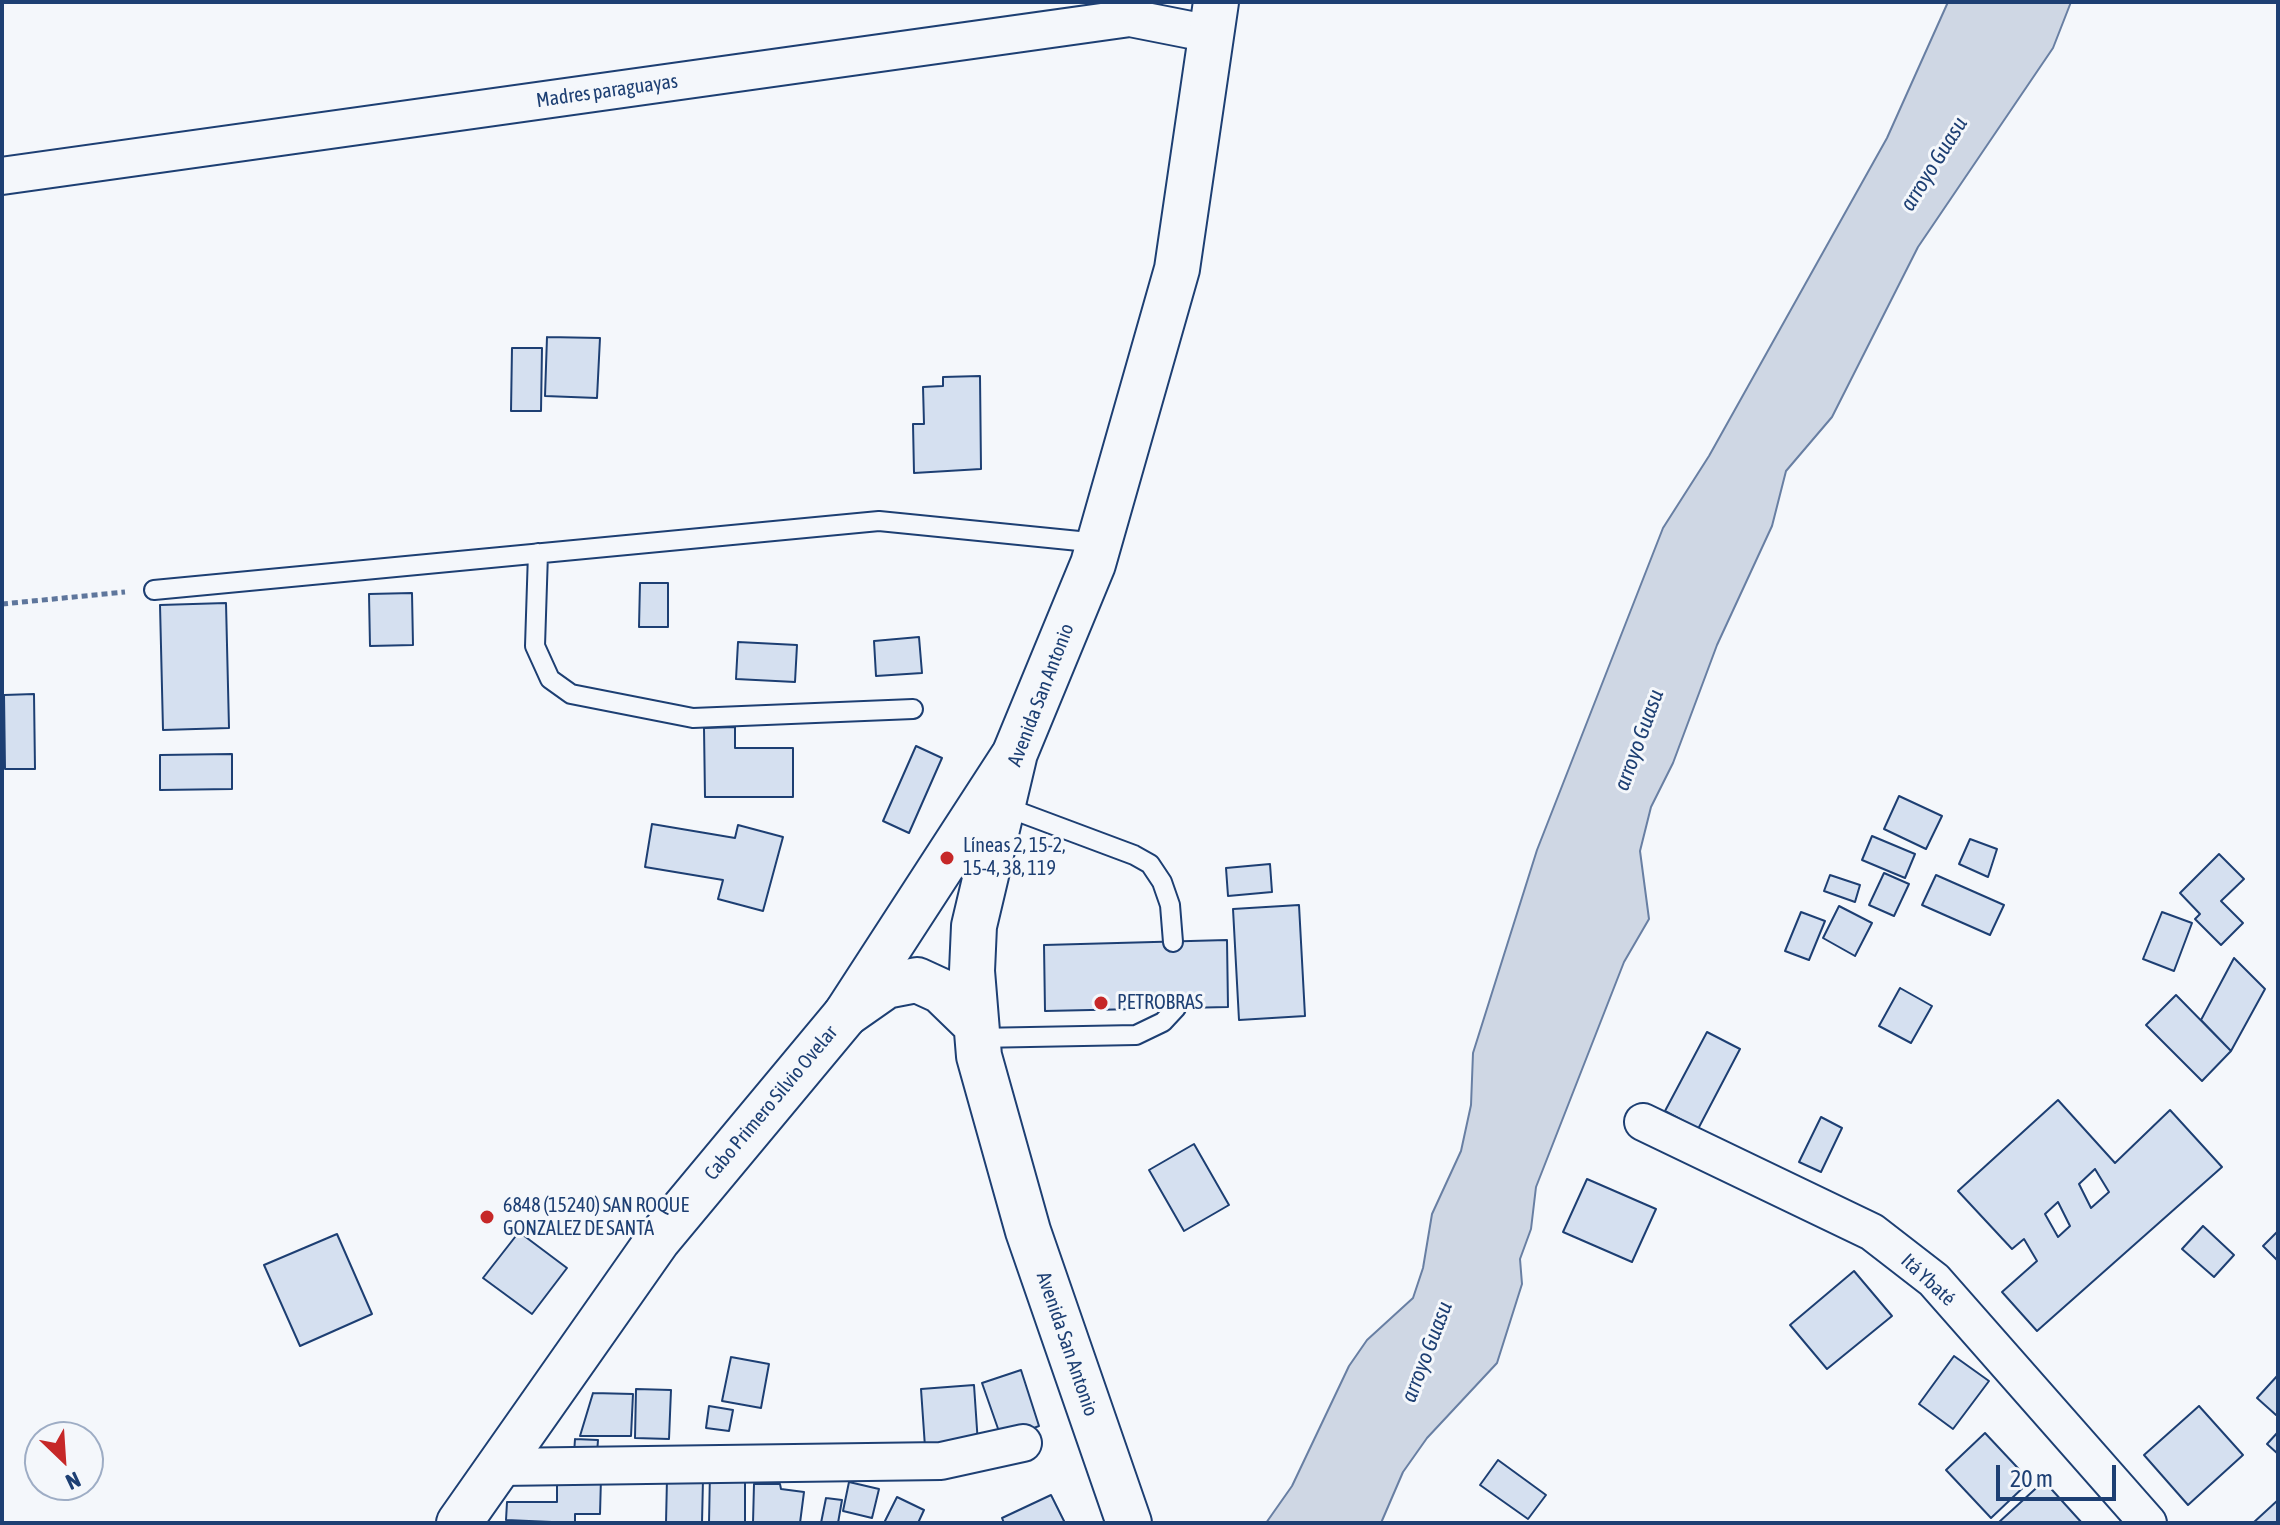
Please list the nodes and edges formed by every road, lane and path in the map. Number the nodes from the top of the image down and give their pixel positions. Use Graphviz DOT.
graph roads {
  1 [pos="1214,18"];
  2 [pos="2,176"];
  3 [pos="1099,543"];
  4 [pos="538,553"];
  5 [pos="154,590"];
  6 [pos="2,604"];
  7 [pos="913,709"];
  8 [pos="1015,753"];
  9 [pos="1003,806"];
  10 [pos="1173,942"];
  11 [pos="1176,1008"];
  12 [pos="846,1014"];
  13 [pos="976,1031"];
  14 [pos="1643,1122"];
  15 [pos="1023,1443"];
  16 [pos="500,1467"];
  17 [pos="1127,1517"];
  18 [pos="459,1523"];
  19 [pos="2148,1523"];
  1 -- 2 [label="street, Madres paraguayas"];
  1 -- 3 [label="main road, Avenida San Antonio"];
  3 -- 4 [label="lane"];
  3 -- 8 [label="main road, Avenida San Antonio"];
  4 -- 5 [label="lane"];
  4 -- 7 [label="lane"];
  5 -- 6 [label="path"];
  8 -- 9 [label="main road, Avenida San Antonio"];
  8 -- 12 [label="main road, Cabo Primero Silvio Ovelar"];
  9 -- 10 [label="lane"];
  9 -- 13 [label="main road, Avenida San Antonio"];
  11 -- 13 [label="lane"];
  12 -- 13 [label="main road"];
  12 -- 16 [label="main road, Cabo Primero Silvio Ovelar"];
  13 -- 17 [label="main road, Avenida San Antonio"];
  14 -- 19 [label="street, Itá Ybaté"];
  15 -- 16 [label="street"];
  16 -- 18 [label="main road, Cabo Primero Silvio Ovelar"];
}
